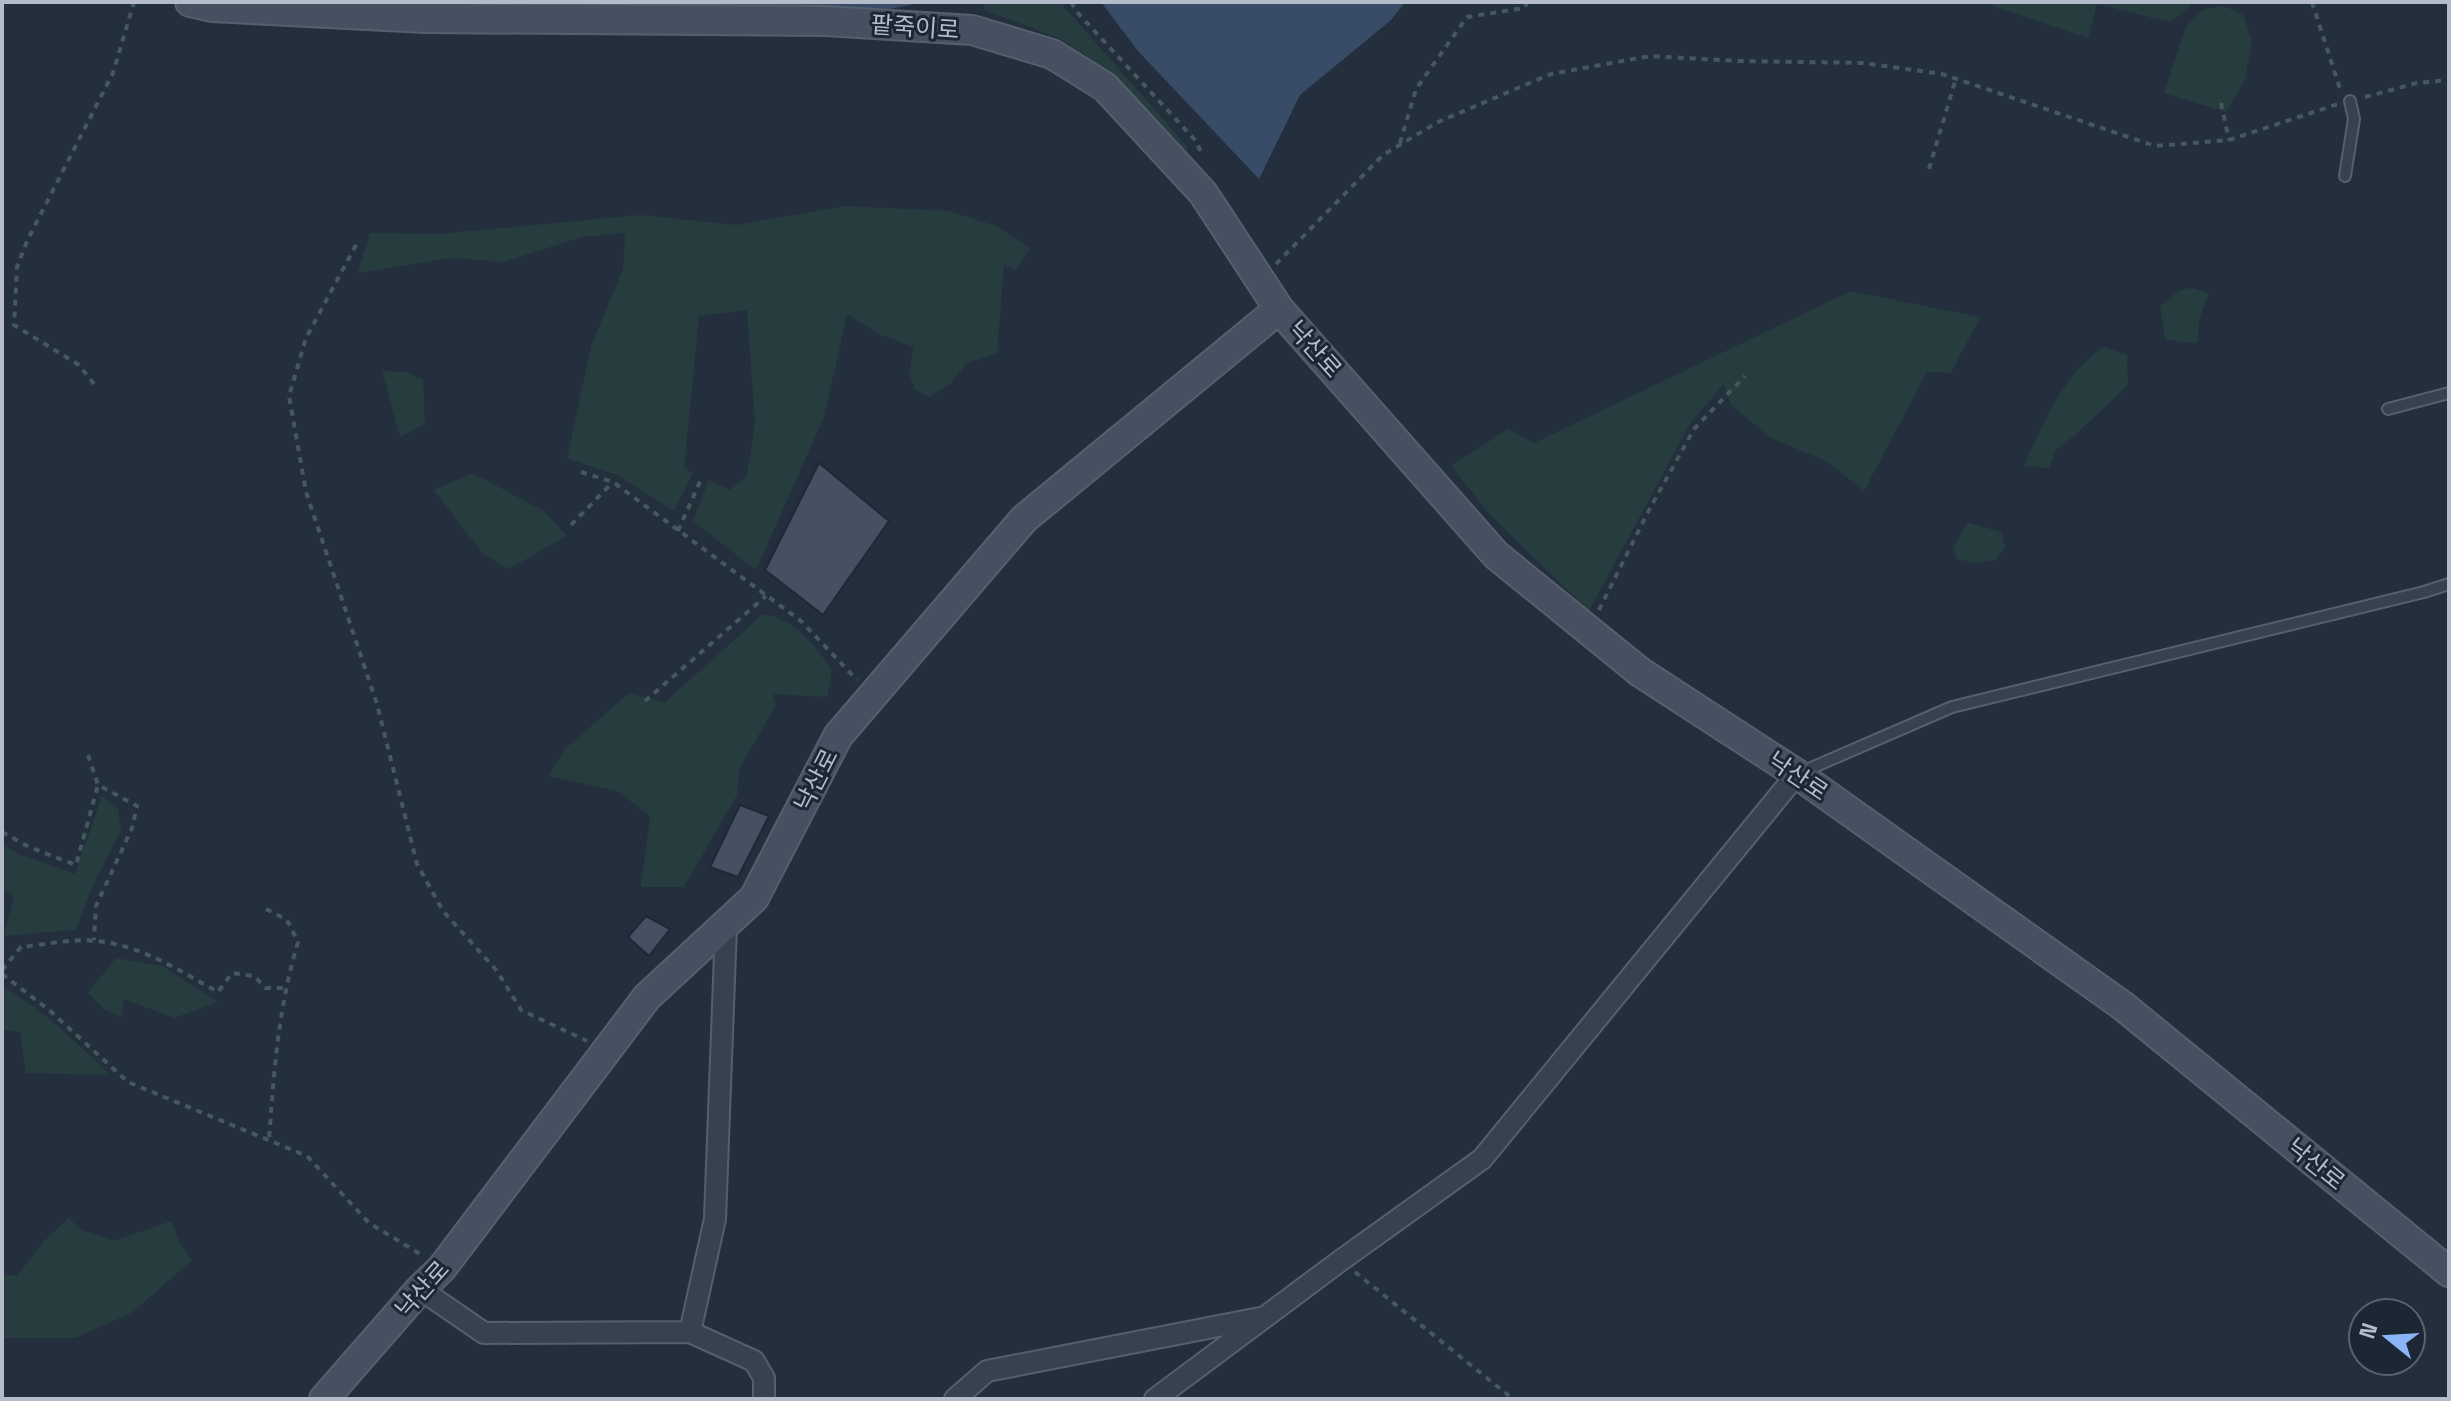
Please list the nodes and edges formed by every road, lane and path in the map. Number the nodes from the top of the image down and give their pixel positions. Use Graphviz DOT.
graph roads {
  1 [pos="134,2"];
  2 [pos="190,2"];
  3 [pos="1528,2"];
  4 [pos="2312,2"];
  5 [pos="1956,78"];
  6 [pos="2449,80"];
  7 [pos="2350,101"];
  8 [pos="2221,103"];
  9 [pos="2229,140"];
  10 [pos="1399,146"];
  11 [pos="1929,169"];
  12 [pos="2345,176"];
  13 [pos="356,245"];
  14 [pos="1273,267"];
  15 [pos="1279,309"];
  16 [pos="1745,376"];
  17 [pos="94,384"];
  18 [pos="2449,393"];
  19 [pos="2388,409"];
  20 [pos="581,472"];
  21 [pos="702,477"];
  22 [pos="613,482"];
  23 [pos="571,525"];
  24 [pos="678,531"];
  25 [pos="2449,584"];
  26 [pos="766,596"];
  27 [pos="1589,630"];
  28 [pos="873,696"];
  29 [pos="645,701"];
  30 [pos="88,755"];
  31 [pos="1797,774"];
  32 [pos="98,785"];
  33 [pos="2,832"];
  34 [pos="266,909"];
  35 [pos="726,926"];
  36 [pos="94,940"];
  37 [pos="2,972"];
  38 [pos="285,988"];
  39 [pos="607,1050"];
  40 [pos="269,1140"];
  41 [pos="1340,1261"];
  42 [pos="442,1268"];
  43 [pos="2449,1272"];
  44 [pos="420,1289"];
  45 [pos="1266,1316"];
  46 [pos="690,1332"];
  47 [pos="324,1399"];
  48 [pos="764,1399"];
  49 [pos="955,1399"];
  50 [pos="1155,1399"];
  51 [pos="1513,1399"];
  1 -- 17 [label="path"];
  2 -- 15 [label="street, 팥죽이로"];
  3 -- 10 [label="path"];
  4 -- 9 [label="path"];
  5 -- 9 [label="path"];
  5 -- 10 [label="path"];
  5 -- 11 [label="path"];
  6 -- 7 [label="path"];
  7 -- 12 [label="lane"];
  8 -- 9 [label="path"];
  10 -- 14 [label="path"];
  13 -- 39 [label="path"];
  15 -- 27 [label="street, 낙산로"];
  15 -- 28 [label="street, 낙산로"];
  16 -- 27 [label="path"];
  18 -- 19 [label="lane"];
  20 -- 22 [label="path"];
  21 -- 24 [label="path"];
  22 -- 23 [label="path"];
  22 -- 24 [label="path"];
  24 -- 26 [label="path"];
  25 -- 31 [label="lane"];
  26 -- 28 [label="path"];
  26 -- 29 [label="path"];
  27 -- 31 [label="street, 낙산로"];
  28 -- 35 [label="street, 낙산로"];
  30 -- 32 [label="path"];
  31 -- 41 [label="street"];
  31 -- 43 [label="street, 낙산로"];
  32 -- 33 [label="path"];
  32 -- 36 [label="path"];
  34 -- 38 [label="path"];
  35 -- 39 [label="street, 낙산로"];
  35 -- 46 [label="street"];
  36 -- 37 [label="path"];
  36 -- 38 [label="path"];
  37 -- 40 [label="path"];
  38 -- 40 [label="path"];
  39 -- 42 [label="street, 낙산로"];
  40 -- 42 [label="path"];
  41 -- 45 [label="street"];
  41 -- 51 [label="path"];
  42 -- 44 [label="street, 낙산로"];
  44 -- 46 [label="street"];
  44 -- 47 [label="street, 낙산로"];
  45 -- 49 [label="street"];
  45 -- 50 [label="street"];
  46 -- 48 [label="street"];
}
